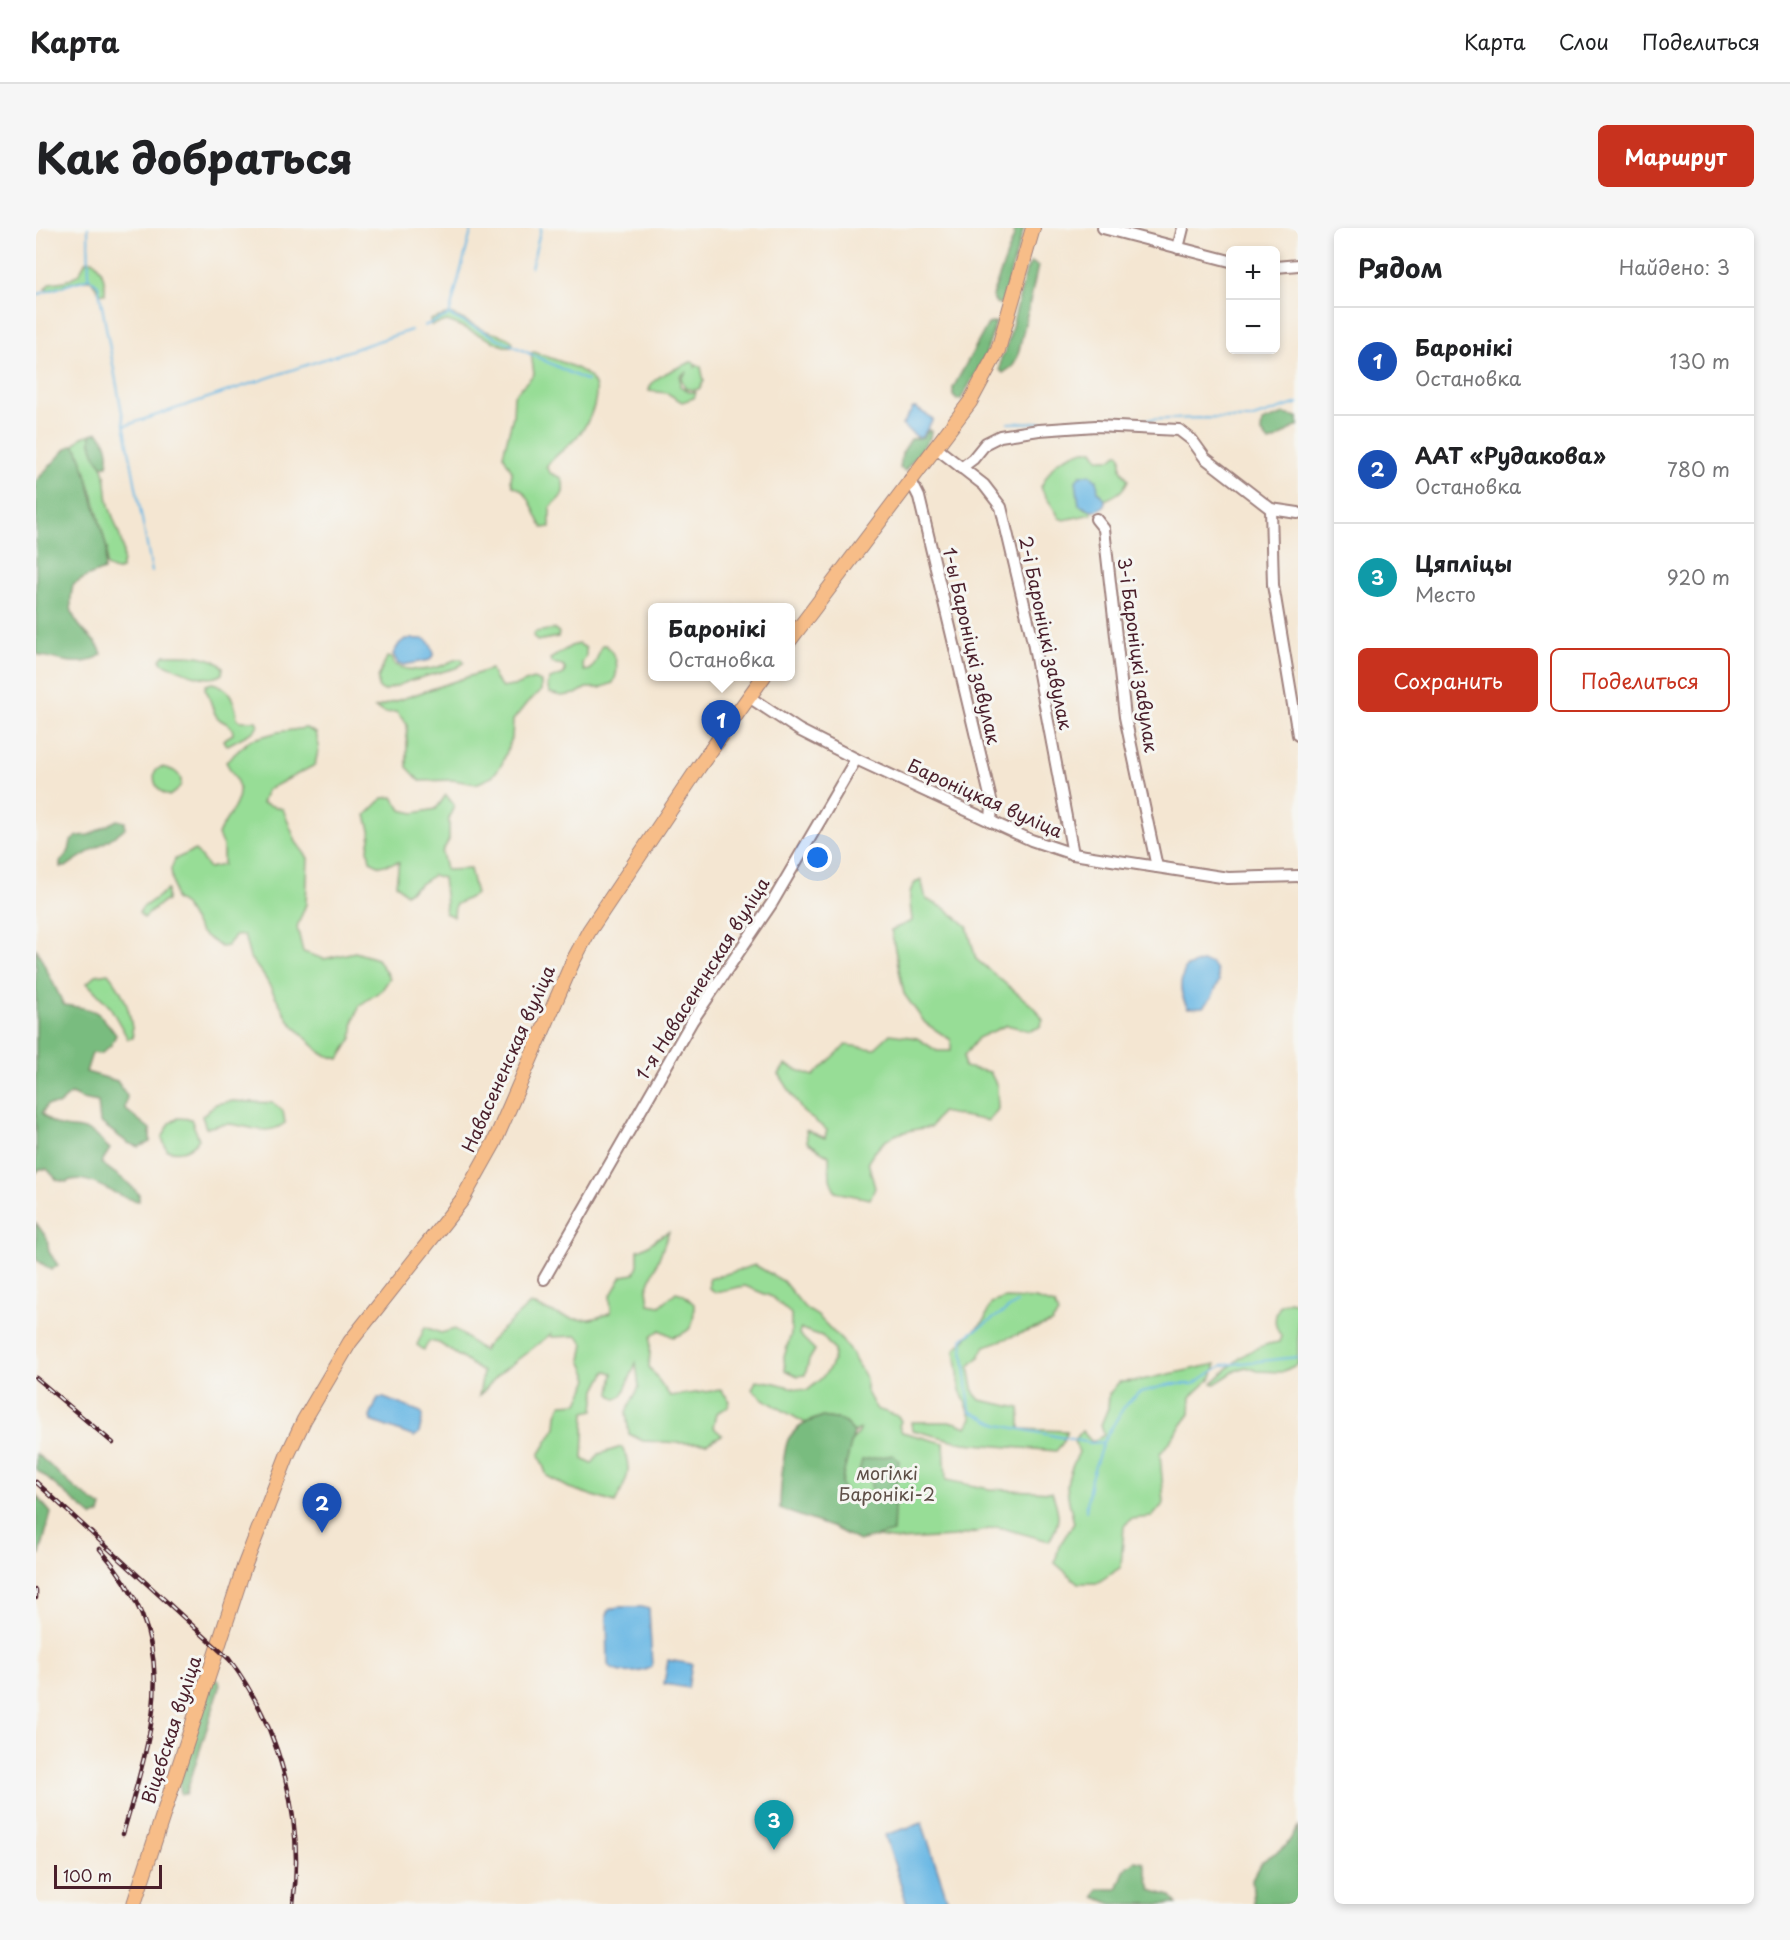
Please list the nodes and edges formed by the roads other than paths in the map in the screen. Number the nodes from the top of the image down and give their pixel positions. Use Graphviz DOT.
graph roads {
  1 [pos="1033,228"];
  2 [pos="1103,228"];
  3 [pos="1183,228"];
  4 [pos="1178,248"];
  5 [pos="1226,260"];
  6 [pos="1298,265"];
  7 [pos="1280,267"];
  8 [pos="935,447"];
  9 [pos="961,468"];
  10 [pos="910,479"];
  11 [pos="1271,509"];
  12 [pos="1298,513"];
  13 [pos="1096,519"];
  14 [pos="795,633"];
  15 [pos="760,681"];
  16 [pos="749,697"];
  17 [pos="1298,735"];
  18 [pos="855,759"];
  19 [pos="991,822"];
  20 [pos="1073,854"];
  21 [pos="1157,867"];
  22 [pos="1298,876"];
  23 [pos="544,1279"];
  24 [pos="244,1567"];
  25 [pos="134,1904"];
  1 -- 8 [label="main road"];
  2 -- 4 [label="street"];
  3 -- 4 [label="street"];
  4 -- 5 [label="street"];
  6 -- 7 [label="street"];
  8 -- 9 [label="street, 2-і Бароніцкі завулак"];
  8 -- 10 [label="main road"];
  9 -- 11 [label="street"];
  9 -- 20 [label="street, 2-і Бароніцкі завулак"];
  10 -- 14 [label="main road"];
  10 -- 19 [label="street, 1-ы Бароніцкі завулак"];
  11 -- 12 [label="street"];
  11 -- 17 [label="street"];
  13 -- 21 [label="street, 3-і Бароніцкі завулак"];
  15 -- 16 [label="main road, Навасененская вуліца"];
  16 -- 18 [label="street, Бароніцкая вуліца"];
  16 -- 24 [label="main road, Навасененская вуліца"];
  18 -- 19 [label="street, Бароніцкая вуліца"];
  18 -- 23 [label="street, 1-я Навасененская вуліца"];
  19 -- 20 [label="street, Бароніцкая вуліца"];
  20 -- 21 [label="street, Бароніцкая вуліца"];
  21 -- 22 [label="street, Бароніцкая вуліца"];
  24 -- 25 [label="main road, Віцебская вуліца"];
}
